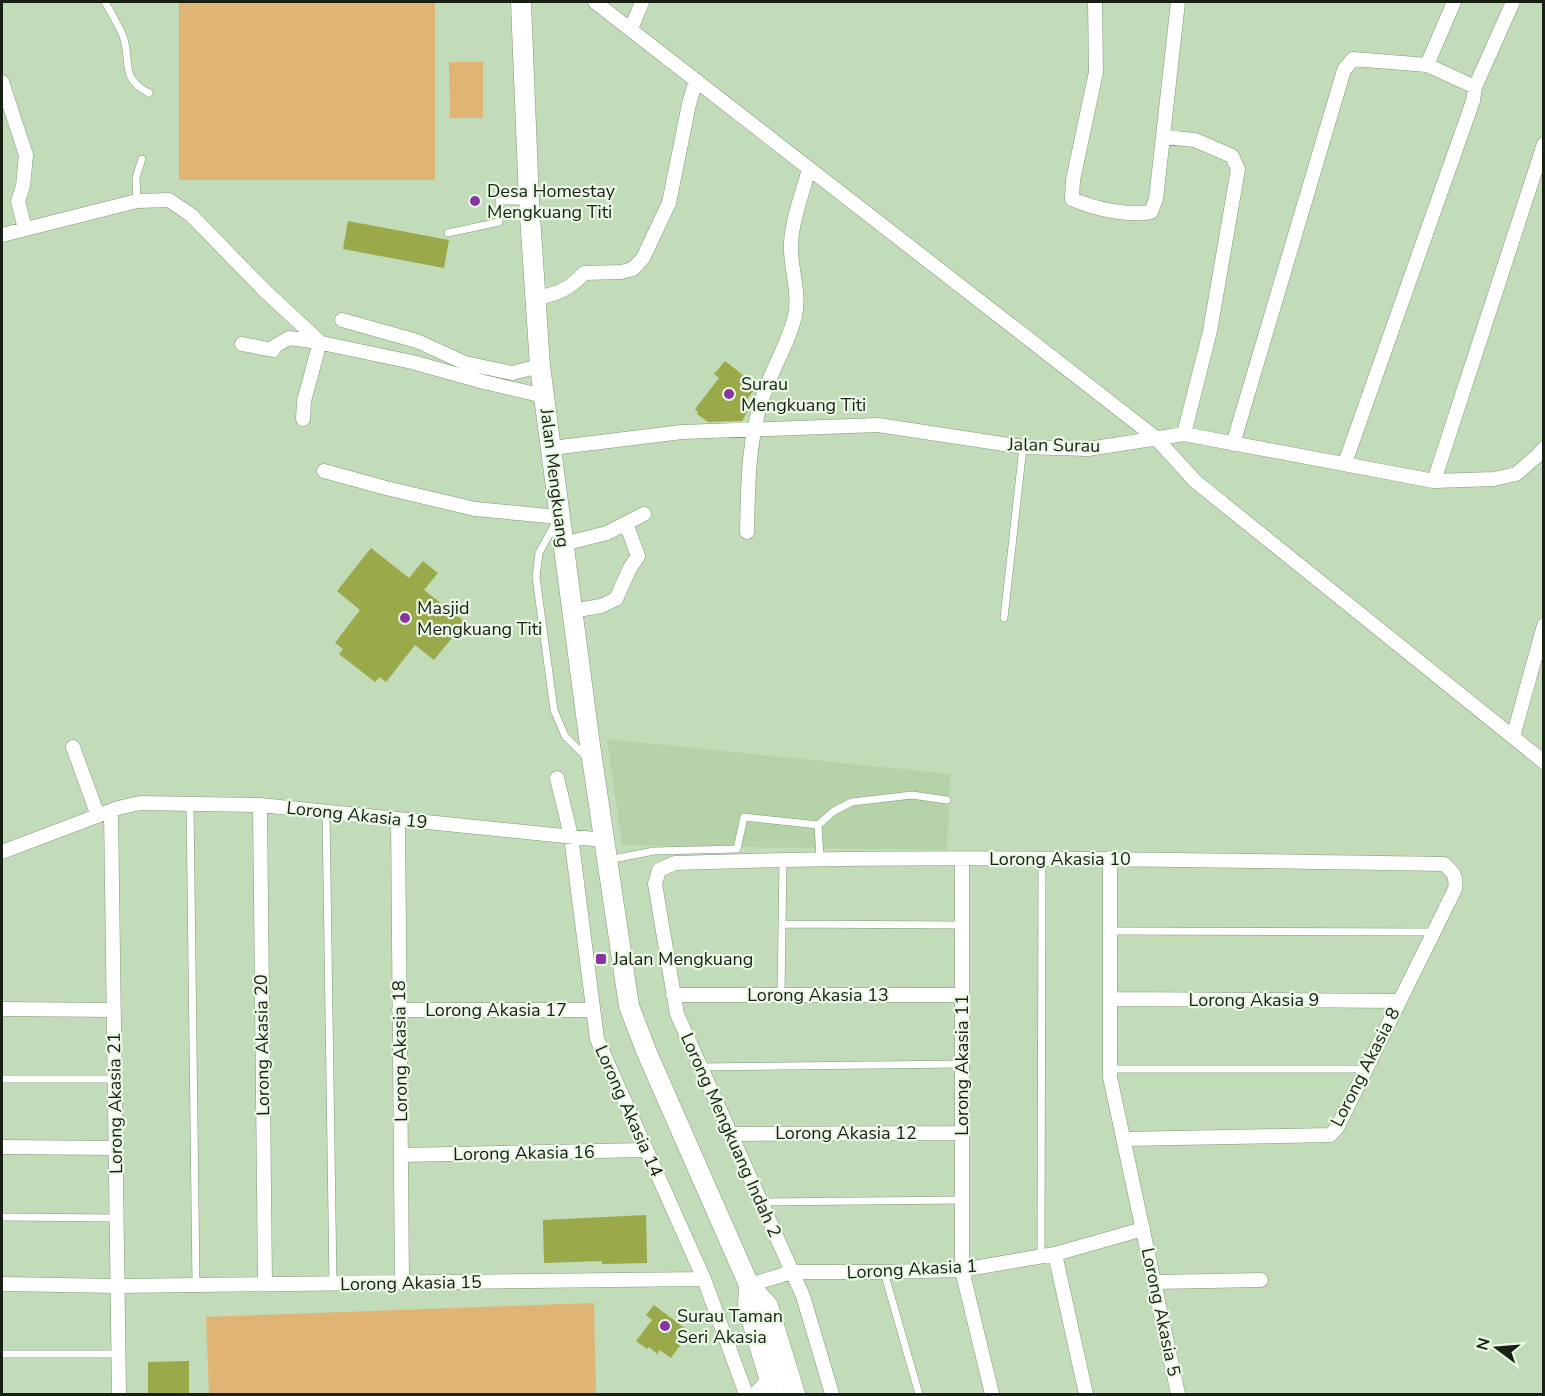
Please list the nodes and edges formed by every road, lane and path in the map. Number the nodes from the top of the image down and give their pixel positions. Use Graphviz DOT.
graph roads {
  1 [pos="105,2"];
  2 [pos="521,2"];
  3 [pos="595,2"];
  4 [pos="642,2"];
  5 [pos="1095,2"];
  6 [pos="1178,2"];
  7 [pos="1454,2"];
  8 [pos="1513,2"];
  9 [pos="631,29"];
  10 [pos="1427,65"];
  11 [pos="696,81"];
  12 [pos="2,82"];
  13 [pos="1475,87"];
  14 [pos="148,93"];
  15 [pos="1164,137"];
  16 [pos="1544,144"];
  17 [pos="142,159"];
  18 [pos="809,169"];
  19 [pos="1536,188"];
  20 [pos="137,201"];
  21 [pos="529,201"];
  22 [pos="25,229"];
  23 [pos="448,233"];
  24 [pos="2,235"];
  25 [pos="534,299"];
  26 [pos="342,320"];
  27 [pos="417,341"];
  28 [pos="320,342"];
  29 [pos="242,344"];
  30 [pos="412,362"];
  31 [pos="533,368"];
  32 [pos="535,394"];
  33 [pos="303,419"];
  34 [pos="753,430"];
  35 [pos="1184,434"];
  36 [pos="1156,438"];
  37 [pos="1233,444"];
  38 [pos="1023,447"];
  39 [pos="552,448"];
  40 [pos="1544,448"];
  41 [pos="1345,463"];
  42 [pos="324,471"];
  43 [pos="1434,481"];
  44 [pos="644,514"];
  45 [pos="559,517"];
  46 [pos="626,523"];
  47 [pos="747,532"];
  48 [pos="563,544"];
  49 [pos="572,611"];
  50 [pos="1004,618"];
  51 [pos="1544,625"];
  52 [pos="1513,737"];
  53 [pos="73,747"];
  54 [pos="1544,762"];
  55 [pos="592,763"];
  56 [pos="557,778"];
  57 [pos="947,800"];
  58 [pos="190,804"];
  59 [pos="260,805"];
  60 [pos="326,812"];
  61 [pos="104,814"];
  62 [pos="398,819"];
  63 [pos="818,825"];
  64 [pos="571,836"];
  65 [pos="604,840"];
  66 [pos="2,852"];
  67 [pos="820,858"];
  68 [pos="1042,858"];
  69 [pos="1110,858"];
  70 [pos="783,859"];
  71 [pos="608,860"];
  72 [pos="962,860"];
  73 [pos="659,870"];
  74 [pos="1456,878"];
  75 [pos="782,924"];
  76 [pos="962,926"];
  77 [pos="1110,931"];
  78 [pos="1434,932"];
  79 [pos="673,995"];
  80 [pos="781,995"];
  81 [pos="962,995"];
  82 [pos="1110,999"];
  83 [pos="1399,1001"];
  84 [pos="2,1009"];
  85 [pos="114,1010"];
  86 [pos="399,1010"];
  87 [pos="592,1010"];
  88 [pos="962,1064"];
  89 [pos="700,1067"];
  90 [pos="1110,1069"];
  91 [pos="1366,1069"];
  92 [pos="2,1079"];
  93 [pos="115,1079"];
  94 [pos="962,1133"];
  95 [pos="730,1134"];
  96 [pos="1124,1139"];
  97 [pos="2,1147"];
  98 [pos="116,1148"];
  99 [pos="645,1150"];
  100 [pos="402,1155"];
  101 [pos="962,1200"];
  102 [pos="760,1202"];
  103 [pos="2,1217"];
  104 [pos="117,1218"];
  105 [pos="1143,1229"];
  106 [pos="1048,1255"];
  107 [pos="962,1270"];
  108 [pos="792,1272"];
  109 [pos="884,1272"];
  110 [pos="704,1279"];
  111 [pos="1261,1280"];
  112 [pos="402,1282"];
  113 [pos="1155,1282"];
  114 [pos="2,1284"];
  115 [pos="265,1284"];
  116 [pos="333,1284"];
  117 [pos="196,1285"];
  118 [pos="749,1285"];
  119 [pos="118,1286"];
  120 [pos="2,1354"];
  121 [pos="119,1354"];
  122 [pos="771,1387"];
  123 [pos="119,1395"];
  124 [pos="746,1395"];
  125 [pos="755,1395"];
  126 [pos="795,1395"];
  127 [pos="832,1395"];
  128 [pos="919,1395"];
  129 [pos="992,1395"];
  130 [pos="1086,1395"];
  131 [pos="1178,1395"];
  1 -- 14 [label="lane"];
  2 -- 21 [label="main road, Jalan Mengkuang"];
  3 -- 9 [label="street"];
  4 -- 9 [label="street"];
  5 -- 15 [label="street"];
  6 -- 15 [label="street"];
  7 -- 10 [label="street"];
  8 -- 13 [label="street"];
  9 -- 11 [label="street"];
  10 -- 13 [label="street"];
  10 -- 37 [label="street"];
  11 -- 18 [label="street"];
  11 -- 25 [label="street"];
  12 -- 22 [label="street"];
  13 -- 41 [label="street"];
  15 -- 35 [label="street"];
  16 -- 19 [label="street"];
  17 -- 20 [label="lane"];
  18 -- 34 [label="street"];
  18 -- 36 [label="street"];
  19 -- 43 [label="street"];
  20 -- 22 [label="street"];
  20 -- 28 [label="street"];
  21 -- 23 [label="lane"];
  21 -- 25 [label="main road, Jalan Mengkuang"];
  22 -- 24 [label="street"];
  25 -- 31 [label="main road, Jalan Mengkuang"];
  26 -- 27 [label="street"];
  27 -- 30 [label="street"];
  27 -- 31 [label="street"];
  28 -- 29 [label="street"];
  28 -- 30 [label="street"];
  28 -- 33 [label="street"];
  30 -- 32 [label="street"];
  31 -- 32 [label="main road, Jalan Mengkuang"];
  32 -- 39 [label="main road, Jalan Mengkuang"];
  34 -- 38 [label="street, Jalan Surau"];
  34 -- 39 [label="street, Jalan Surau"];
  34 -- 47 [label="street"];
  35 -- 36 [label="street, Jalan Surau"];
  35 -- 37 [label="street, Jalan Surau"];
  36 -- 38 [label="street, Jalan Surau"];
  36 -- 52 [label="street"];
  37 -- 41 [label="street, Jalan Surau"];
  38 -- 50 [label="lane"];
  39 -- 45 [label="main road, Jalan Mengkuang"];
  40 -- 43 [label="street, Jalan Surau"];
  41 -- 43 [label="street, Jalan Surau"];
  42 -- 45 [label="street"];
  44 -- 46 [label="street"];
  45 -- 48 [label="main road, Jalan Mengkuang"];
  45 -- 55 [label="lane"];
  46 -- 48 [label="street"];
  46 -- 49 [label="street"];
  48 -- 49 [label="main road, Jalan Mengkuang"];
  49 -- 55 [label="main road, Jalan Mengkuang"];
  51 -- 52 [label="street"];
  52 -- 54 [label="street"];
  53 -- 61 [label="street, Lorong Akasia 21"];
  55 -- 65 [label="main road, Jalan Mengkuang"];
  56 -- 64 [label="street, Lorong Akasia 14"];
  57 -- 63 [label="lane"];
  58 -- 59 [label="street, Lorong Akasia 19"];
  58 -- 61 [label="street, Lorong Akasia 19"];
  58 -- 117 [label="lane"];
  59 -- 60 [label="street, Lorong Akasia 19"];
  59 -- 115 [label="street, Lorong Akasia 20"];
  60 -- 62 [label="street, Lorong Akasia 19"];
  60 -- 116 [label="lane"];
  61 -- 66 [label="street, Lorong Akasia 19"];
  61 -- 85 [label="street, Lorong Akasia 21"];
  62 -- 64 [label="street, Lorong Akasia 19"];
  62 -- 86 [label="street, Lorong Akasia 18"];
  63 -- 67 [label="lane"];
  63 -- 71 [label="lane"];
  64 -- 65 [label="street, Lorong Akasia 19"];
  64 -- 87 [label="street, Lorong Akasia 14"];
  65 -- 71 [label="main road, Jalan Mengkuang"];
  67 -- 70 [label="street, Lorong Akasia 10"];
  67 -- 72 [label="street, Lorong Akasia 10"];
  68 -- 69 [label="street, Lorong Akasia 10"];
  68 -- 72 [label="street, Lorong Akasia 10"];
  68 -- 106 [label="lane"];
  69 -- 74 [label="street, Lorong Akasia 10"];
  69 -- 77 [label="street, Lorong Akasia 5"];
  70 -- 73 [label="street, Lorong Akasia 10"];
  70 -- 75 [label="lane"];
  71 -- 118 [label="main road, Jalan Mengkuang"];
  72 -- 76 [label="street, Lorong Akasia 11"];
  73 -- 79 [label="street, Lorong Mengkuang Indah 2"];
  74 -- 78 [label="street, Lorong Akasia 8"];
  75 -- 76 [label="lane"];
  75 -- 80 [label="lane"];
  76 -- 81 [label="street, Lorong Akasia 11"];
  77 -- 78 [label="lane"];
  77 -- 82 [label="street, Lorong Akasia 5"];
  78 -- 83 [label="street, Lorong Akasia 8"];
  79 -- 80 [label="street, Lorong Akasia 13"];
  79 -- 89 [label="street, Lorong Mengkuang Indah 2"];
  80 -- 81 [label="street, Lorong Akasia 13"];
  81 -- 88 [label="street, Lorong Akasia 11"];
  82 -- 83 [label="street, Lorong Akasia 9"];
  82 -- 90 [label="street, Lorong Akasia 5"];
  83 -- 91 [label="street, Lorong Akasia 8"];
  84 -- 85 [label="street"];
  85 -- 93 [label="street, Lorong Akasia 21"];
  86 -- 87 [label="street, Lorong Akasia 17"];
  86 -- 100 [label="street, Lorong Akasia 18"];
  87 -- 99 [label="street, Lorong Akasia 14"];
  88 -- 89 [label="lane"];
  88 -- 94 [label="street, Lorong Akasia 11"];
  89 -- 95 [label="street, Lorong Mengkuang Indah 2"];
  90 -- 91 [label="lane"];
  90 -- 96 [label="street, Lorong Akasia 5"];
  91 -- 96 [label="street, Lorong Akasia 8"];
  92 -- 93 [label="lane"];
  93 -- 98 [label="street, Lorong Akasia 21"];
  94 -- 95 [label="street, Lorong Akasia 12"];
  94 -- 101 [label="street, Lorong Akasia 11"];
  95 -- 102 [label="street, Lorong Mengkuang Indah 2"];
  96 -- 105 [label="street, Lorong Akasia 5"];
  97 -- 98 [label="street"];
  98 -- 104 [label="street, Lorong Akasia 21"];
  99 -- 100 [label="street, Lorong Akasia 16"];
  99 -- 110 [label="street, Lorong Akasia 14"];
  100 -- 112 [label="street, Lorong Akasia 18"];
  101 -- 102 [label="lane"];
  101 -- 107 [label="street, Lorong Akasia 11"];
  102 -- 108 [label="street, Lorong Mengkuang Indah 2"];
  103 -- 104 [label="lane"];
  104 -- 119 [label="street, Lorong Akasia 21"];
  105 -- 106 [label="street, Lorong Akasia 1"];
  105 -- 113 [label="street, Lorong Akasia 5"];
  106 -- 107 [label="street, Lorong Akasia 1"];
  106 -- 130 [label="street"];
  107 -- 109 [label="street, Lorong Akasia 1"];
  107 -- 129 [label="street, Lorong Akasia 11"];
  108 -- 109 [label="street, Lorong Akasia 1"];
  108 -- 118 [label="street, Lorong Akasia 1"];
  108 -- 127 [label="street, Lorong Mengkuang Indah 2"];
  109 -- 128 [label="lane"];
  110 -- 112 [label="street, Lorong Akasia 15"];
  110 -- 124 [label="street, Lorong Akasia 14"];
  111 -- 113 [label="street"];
  112 -- 116 [label="street, Lorong Akasia 15"];
  113 -- 131 [label="street, Lorong Akasia 5"];
  114 -- 119 [label="street, Lorong Akasia 15"];
  115 -- 116 [label="street, Lorong Akasia 15"];
  115 -- 117 [label="street, Lorong Akasia 15"];
  117 -- 119 [label="street, Lorong Akasia 15"];
  118 -- 122 [label="main road, Jalan Mengkuang"];
  118 -- 126 [label="main road, Jalan Mengkuang"];
  119 -- 121 [label="street, Lorong Akasia 21"];
  120 -- 121 [label="lane"];
  121 -- 123 [label="street, Lorong Akasia 21"];
  122 -- 125 [label="street"];
}
